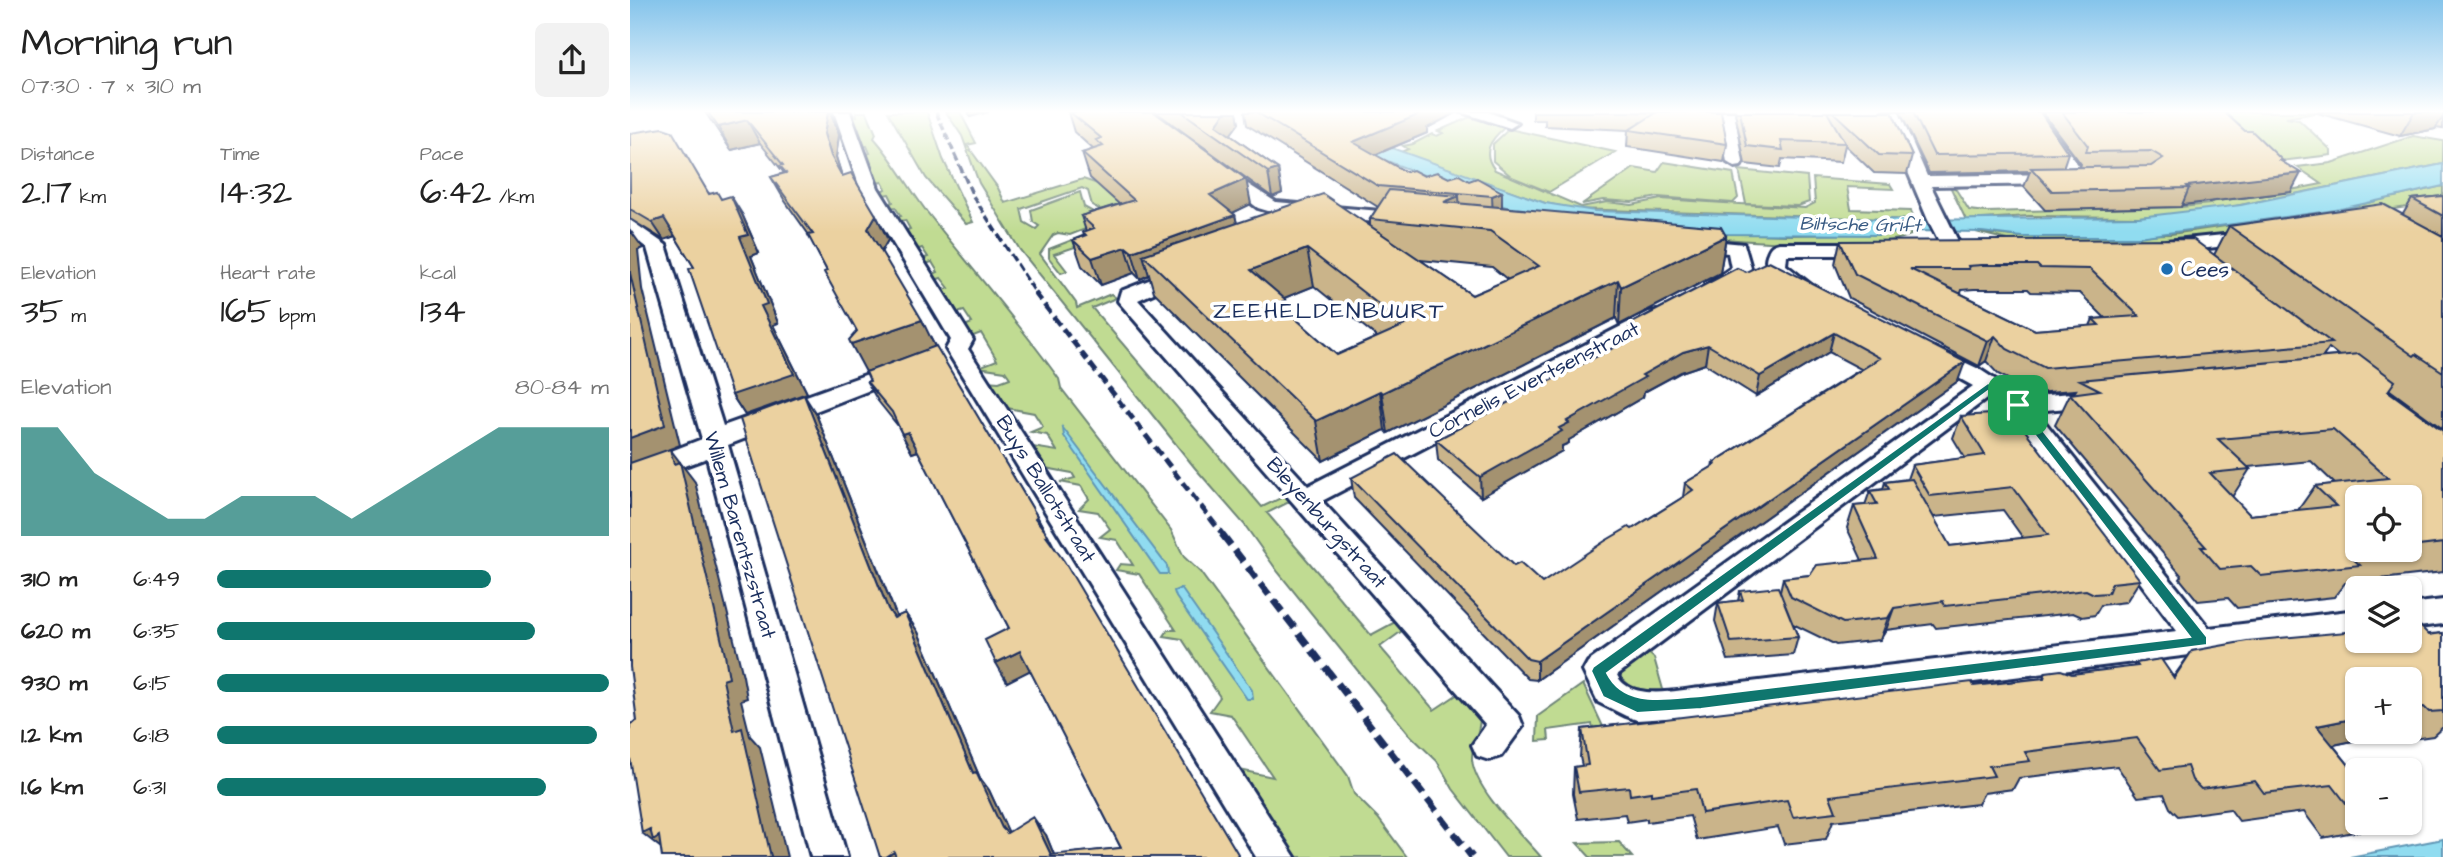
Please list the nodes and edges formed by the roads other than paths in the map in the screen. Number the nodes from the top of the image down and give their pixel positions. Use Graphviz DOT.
graph roads {
  1 [pos="856,152"];
  2 [pos="1733,152"];
  3 [pos="1908,152"];
  4 [pos="2060,152"];
  5 [pos="1735,162"];
  6 [pos="1210,164"];
  7 [pos="2070,166"];
  8 [pos="2088,178"];
  9 [pos="1921,181"];
  10 [pos="1274,207"];
  11 [pos="1428,221"];
  12 [pos="630,226"];
  13 [pos="1264,229"];
  14 [pos="2270,236"];
  15 [pos="1946,240"];
  16 [pos="1669,243"];
  17 [pos="2178,247"];
  18 [pos="2150,248"];
  19 [pos="1895,249"];
  20 [pos="1202,265"];
  21 [pos="2201,265"];
  22 [pos="1816,292"];
  23 [pos="1699,295"];
  24 [pos="1675,307"];
  25 [pos="1911,342"];
  26 [pos="957,349"];
  27 [pos="1988,386"];
  28 [pos="2126,395"];
  29 [pos="2018,405"];
  30 [pos="715,443"];
  31 [pos="630,477"];
  32 [pos="1306,498"];
  33 [pos="2443,612"];
  34 [pos="2422,615"];
  35 [pos="2345,623"];
  36 [pos="2202,641"];
  37 [pos="1489,745"];
  38 [pos="829,857"];
  39 [pos="1277,857"];
  1 -- 26 [label="street, Buys Ballotstraat"];
  2 -- 5 [label="street"];
  3 -- 9 [label="street"];
  4 -- 7 [label="street"];
  6 -- 10 [label="street"];
  8 -- 9 [label="street"];
  9 -- 15 [label="street"];
  10 -- 11 [label="street"];
  10 -- 13 [label="street"];
  12 -- 30 [label="street, Willem Barentszstraat"];
  14 -- 17 [label="street"];
  16 -- 23 [label="street"];
  17 -- 18 [label="street"];
  17 -- 21 [label="street"];
  19 -- 22 [label="street"];
  20 -- 32 [label="street, Bleyenburgstraat"];
  24 -- 32 [label="street, Cornelis Evertsenstraat"];
  25 -- 27 [label="street"];
  26 -- 30 [label="street"];
  26 -- 39 [label="street, Buys Ballotstraat"];
  27 -- 29 [label="street"];
  27 -- 36 [label="street"];
  28 -- 29 [label="street"];
  29 -- 36 [label="street"];
  30 -- 31 [label="street"];
  30 -- 38 [label="street, Willem Barentszstraat"];
  32 -- 37 [label="street, Bleyenburgstraat"];
  33 -- 34 [label="street"];
  35 -- 36 [label="street"];
}
